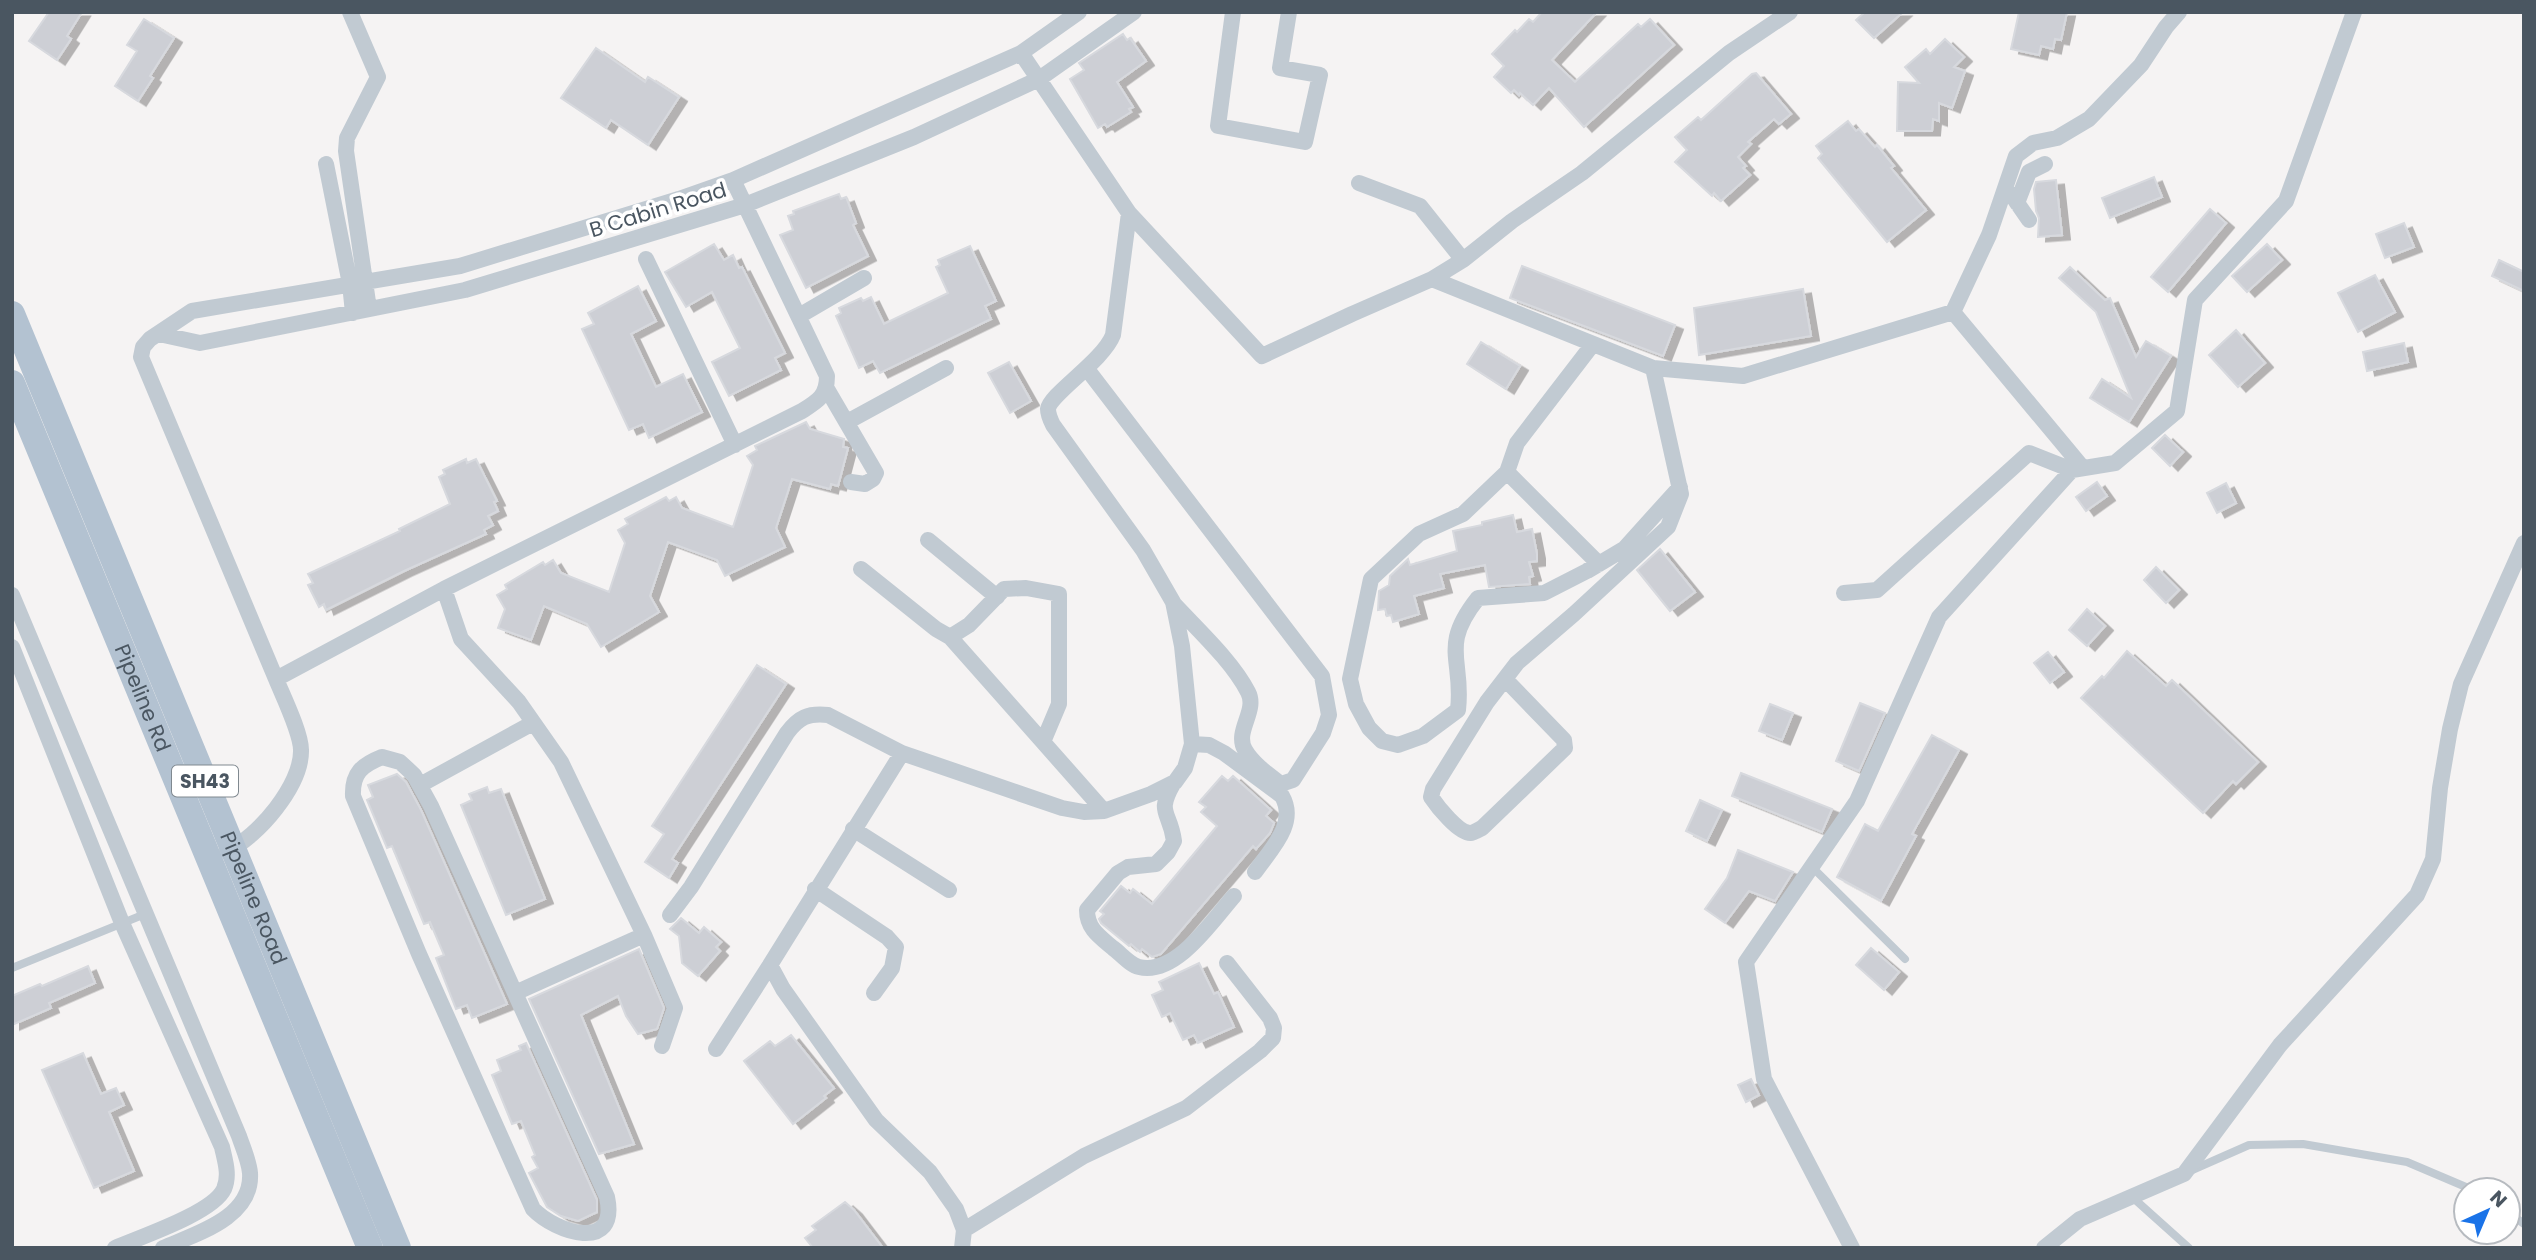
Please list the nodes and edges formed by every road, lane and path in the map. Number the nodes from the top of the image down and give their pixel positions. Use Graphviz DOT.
graph roads {
  1 [pos="350,12"];
  2 [pos="1079,12"];
  3 [pos="1134,12"];
  4 [pos="1233,12"];
  5 [pos="1289,12"];
  6 [pos="1790,12"];
  7 [pos="2179,12"];
  8 [pos="2354,12"];
  9 [pos="1021,53"];
  10 [pos="1039,79"];
  11 [pos="326,164"];
  12 [pos="2045,164"];
  13 [pos="733,180"];
  14 [pos="1359,183"];
  15 [pos="2006,186"];
  16 [pos="2017,202"];
  17 [pos="745,205"];
  18 [pos="1129,213"];
  19 [pos="2029,220"];
  20 [pos="646,259"];
  21 [pos="1463,260"];
  22 [pos="460,266"];
  23 [pos="864,278"];
  24 [pos="1432,279"];
  25 [pos="357,282"];
  26 [pos="465,290"];
  27 [pos="361,311"];
  28 [pos="1953,312"];
  29 [pos="12,314"];
  30 [pos="799,316"];
  31 [pos="159,334"];
  32 [pos="1593,344"];
  33 [pos="946,368"];
  34 [pos="1653,368"];
  35 [pos="1087,369"];
  36 [pos="12,383"];
  37 [pos="827,389"];
  38 [pos="847,422"];
  39 [pos="735,444"];
  40 [pos="2077,469"];
  41 [pos="1507,472"];
  42 [pos="851,482"];
  43 [pos="1680,487"];
  44 [pos="928,540"];
  45 [pos="2524,543"];
  46 [pos="1599,564"];
  47 [pos="861,569"];
  48 [pos="444,589"];
  49 [pos="1844,593"];
  50 [pos="12,594"];
  51 [pos="997,597"];
  52 [pos="1173,602"];
  53 [pos="950,637"];
  54 [pos="12,648"];
  55 [pos="1505,678"];
  56 [pos="276,679"];
  57 [pos="533,723"];
  58 [pos="1043,742"];
  59 [pos="1192,744"];
  60 [pos="902,753"];
  61 [pos="1175,782"];
  62 [pos="420,785"];
  63 [pos="1104,811"];
  64 [pos="853,829"];
  65 [pos="221,854"];
  66 [pos="1812,867"];
  67 [pos="1255,872"];
  68 [pos="815,889"];
  69 [pos="950,890"];
  70 [pos="1234,896"];
  71 [pos="145,914"];
  72 [pos="670,915"];
  73 [pos="121,923"];
  74 [pos="644,935"];
  75 [pos="1905,959"];
  76 [pos="1227,963"];
  77 [pos="770,965"];
  78 [pos="12,968"];
  79 [pos="515,993"];
  80 [pos="874,993"];
  81 [pos="662,1046"];
  82 [pos="716,1049"];
  83 [pos="209,1065"];
  84 [pos="188,1073"];
  85 [pos="2184,1174"];
  86 [pos="2452,1181"];
  87 [pos="224,1189"];
  88 [pos="2132,1196"];
  89 [pos="242,1203"];
  90 [pos="964,1230"];
  91 [pos="115,1248"];
  92 [pos="163,1248"];
  93 [pos="370,1248"];
  94 [pos="398,1248"];
  95 [pos="962,1248"];
  96 [pos="1852,1248"];
  97 [pos="2044,1248"];
  98 [pos="2189,1248"];
  1 -- 25 [label="street"];
  2 -- 9 [label="street"];
  3 -- 10 [label="street, B Cabin Road"];
  4 -- 5 [label="street"];
  6 -- 21 [label="street"];
  7 -- 15 [label="street"];
  8 -- 40 [label="street"];
  9 -- 10 [label="street"];
  9 -- 13 [label="street"];
  10 -- 17 [label="street, B Cabin Road"];
  10 -- 18 [label="street"];
  11 -- 25 [label="street"];
  12 -- 16 [label="street"];
  13 -- 17 [label="street"];
  13 -- 22 [label="street"];
  14 -- 21 [label="street"];
  15 -- 16 [label="street"];
  15 -- 28 [label="street"];
  16 -- 19 [label="street"];
  17 -- 26 [label="street, B Cabin Road"];
  17 -- 30 [label="street"];
  18 -- 24 [label="street"];
  18 -- 35 [label="street"];
  20 -- 39 [label="street"];
  21 -- 24 [label="street"];
  22 -- 25 [label="street"];
  22 -- 26 [label="street"];
  23 -- 30 [label="street"];
  24 -- 32 [label="street"];
  25 -- 27 [label="street"];
  25 -- 31 [label="street"];
  26 -- 27 [label="street, B Cabin Road"];
  27 -- 31 [label="street, B Cabin Road"];
  28 -- 34 [label="street"];
  28 -- 40 [label="street"];
  29 -- 65 [label="main road, Pipeline Road / SH43"];
  30 -- 37 [label="street"];
  31 -- 56 [label="street"];
  32 -- 34 [label="street"];
  32 -- 41 [label="street"];
  33 -- 38 [label="street"];
  34 -- 43 [label="street"];
  35 -- 52 [label="street"];
  35 -- 52 [label="street"];
  36 -- 65 [label="main road, Pipeline Rd / SH43"];
  37 -- 38 [label="street"];
  37 -- 39 [label="street"];
  38 -- 42 [label="street"];
  39 -- 48 [label="street"];
  40 -- 49 [label="street"];
  40 -- 66 [label="street"];
  41 -- 46 [label="street"];
  41 -- 46 [label="street"];
  43 -- 46 [label="street"];
  43 -- 55 [label="street"];
  44 -- 51 [label="street"];
  45 -- 85 [label="street"];
  47 -- 53 [label="street"];
  48 -- 56 [label="street"];
  48 -- 57 [label="street"];
  50 -- 71 [label="street"];
  51 -- 53 [label="street"];
  51 -- 58 [label="street"];
  52 -- 59 [label="street"];
  53 -- 58 [label="street"];
  54 -- 73 [label="street"];
  55 -- 55 [label="street"];
  56 -- 65 [label="street"];
  57 -- 62 [label="street"];
  57 -- 74 [label="street"];
  58 -- 63 [label="street"];
  59 -- 61 [label="street"];
  59 -- 67 [label="street"];
  60 -- 63 [label="street"];
  60 -- 64 [label="street"];
  60 -- 72 [label="street"];
  61 -- 63 [label="street"];
  61 -- 70 [label="street"];
  62 -- 79 [label="street"];
  62 -- 79 [label="street"];
  64 -- 68 [label="street"];
  64 -- 69 [label="street"];
  65 -- 93 [label="main road, Pipeline Rd / SH43"];
  65 -- 94 [label="main road, Pipeline Road / SH43"];
  66 -- 75 [label="lane"];
  66 -- 96 [label="street"];
  68 -- 77 [label="street"];
  68 -- 80 [label="street"];
  71 -- 73 [label="lane"];
  71 -- 83 [label="street"];
  73 -- 78 [label="lane"];
  73 -- 84 [label="street"];
  74 -- 79 [label="street"];
  74 -- 81 [label="street"];
  76 -- 90 [label="street"];
  77 -- 82 [label="street"];
  77 -- 90 [label="street"];
  83 -- 84 [label="street"];
  83 -- 89 [label="street"];
  84 -- 87 [label="street"];
  85 -- 86 [label="lane"];
  85 -- 88 [label="street"];
  87 -- 89 [label="street"];
  87 -- 91 [label="street"];
  88 -- 97 [label="street"];
  88 -- 98 [label="lane"];
  89 -- 92 [label="street"];
  90 -- 95 [label="street"];
}
